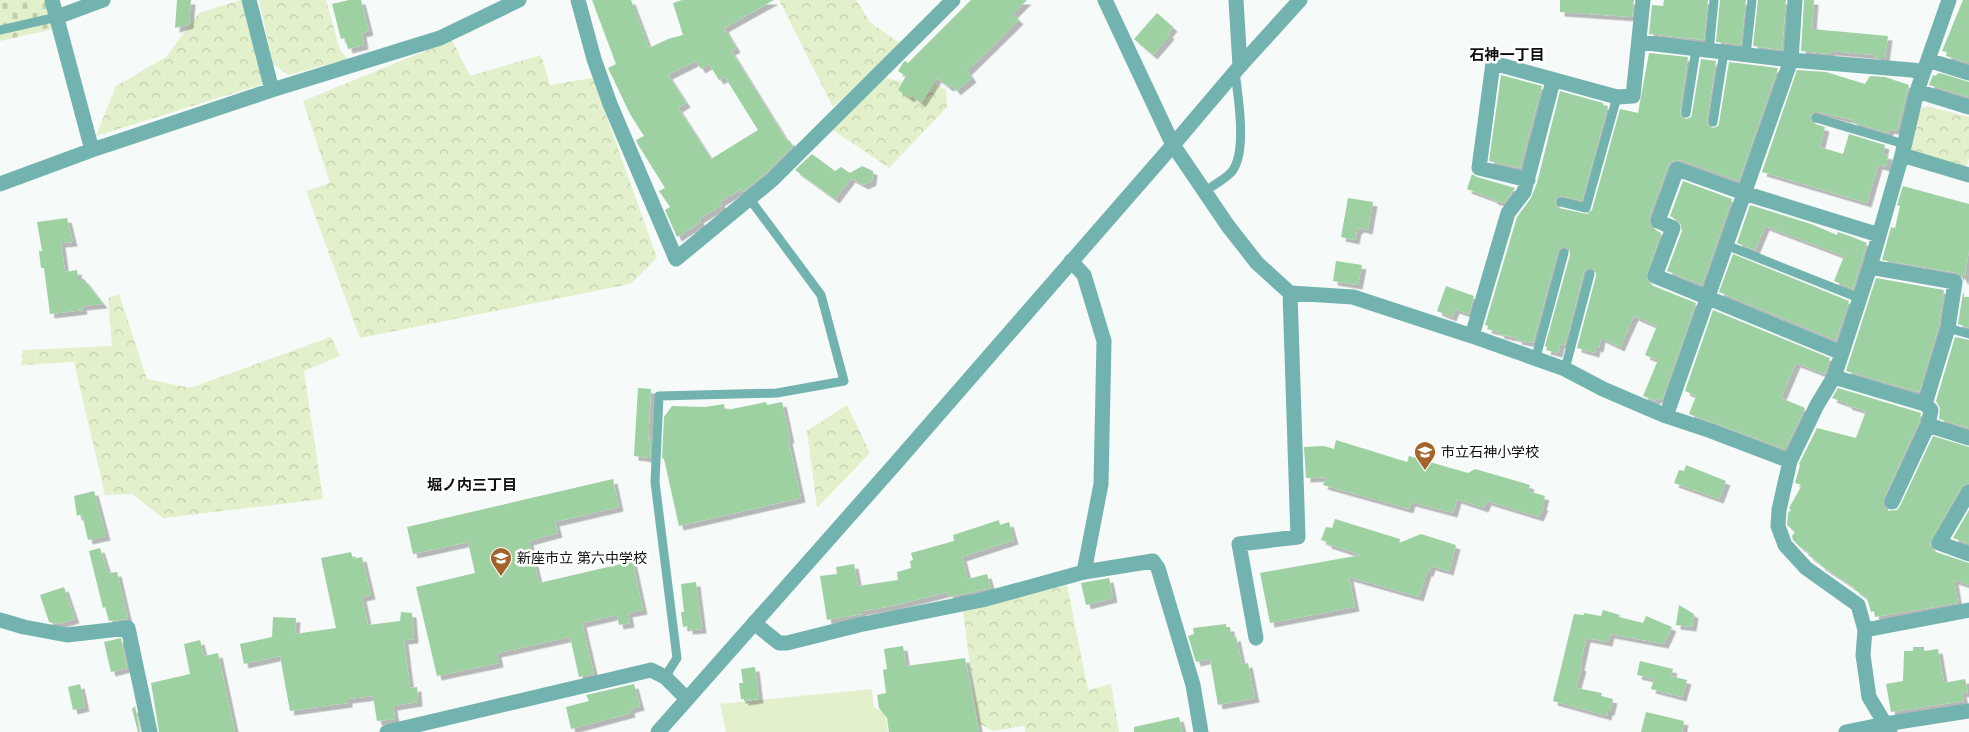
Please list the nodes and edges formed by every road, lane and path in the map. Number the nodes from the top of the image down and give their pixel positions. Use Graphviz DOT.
graph roads {
  1 [pos="52,0"];
  2 [pos="103,0"];
  3 [pos="249,0"];
  4 [pos="519,0"];
  5 [pos="578,0"];
  6 [pos="953,0"];
  7 [pos="1106,0"];
  8 [pos="1236,0"];
  9 [pos="1300,0"];
  10 [pos="1643,0"];
  11 [pos="1714,0"];
  12 [pos="1752,0"];
  13 [pos="1795,0"];
  14 [pos="1949,0"];
  15 [pos="57,17"];
  16 [pos="0,30"];
  17 [pos="1639,42"];
  18 [pos="1710,51"];
  19 [pos="1746,55"];
  20 [pos="1791,60"];
  21 [pos="1926,66"];
  22 [pos="1237,69"];
  23 [pos="1969,73"];
  24 [pos="1553,81"];
  25 [pos="272,90"];
  26 [pos="1916,90"];
  27 [pos="1617,97"];
  28 [pos="1969,107"];
  29 [pos="1686,113"];
  30 [pos="1816,118"];
  31 [pos="1713,122"];
  32 [pos="1174,144"];
  33 [pos="92,150"];
  34 [pos="1903,150"];
  35 [pos="1969,175"];
  36 [pos="1528,180"];
  37 [pos="0,184"];
  38 [pos="1205,191"];
  39 [pos="1744,193"];
  40 [pos="749,198"];
  41 [pos="1562,202"];
  42 [pos="1879,236"];
  43 [pos="1726,246"];
  44 [pos="1564,254"];
  45 [pos="1071,260"];
  46 [pos="1870,267"];
  47 [pos="1590,274"];
  48 [pos="1290,294"];
  49 [pos="1708,296"];
  50 [pos="1859,298"];
  51 [pos="1948,328"];
  52 [pos="1969,334"];
  53 [pos="1472,336"];
  54 [pos="1842,353"];
  55 [pos="1536,357"];
  56 [pos="1565,369"];
  57 [pos="1834,377"];
  58 [pos="1925,404"];
  59 [pos="1666,416"];
  60 [pos="1928,425"];
  61 [pos="1969,438"];
  62 [pos="1790,462"];
  63 [pos="1969,492"];
  64 [pos="1892,502"];
  65 [pos="1969,554"];
  66 [pos="1084,572"];
  67 [pos="1969,610"];
  68 [pos="0,620"];
  69 [pos="754,623"];
  70 [pos="1865,630"];
  71 [pos="1256,638"];
  72 [pos="665,677"];
  73 [pos="687,699"];
  74 [pos="1969,711"];
  75 [pos="1887,728"];
  76 [pos="150,732"];
  77 [pos="387,732"];
  78 [pos="658,732"];
  79 [pos="1200,732"];
  80 [pos="1846,732"];
  1 -- 15 [label="street"];
  2 -- 15 [label="street"];
  3 -- 25 [label="street"];
  4 -- 25 [label="street"];
  5 -- 40 [label="street"];
  6 -- 40 [label="street"];
  7 -- 32 [label="street"];
  8 -- 22 [label="street"];
  9 -- 22 [label="street"];
  10 -- 17 [label="street"];
  11 -- 18 [label="lane"];
  12 -- 19 [label="lane"];
  13 -- 20 [label="street"];
  14 -- 21 [label="street"];
  15 -- 16 [label="lane"];
  15 -- 33 [label="street"];
  17 -- 18 [label="street"];
  17 -- 27 [label="street"];
  18 -- 19 [label="street"];
  18 -- 29 [label="lane"];
  18 -- 31 [label="lane"];
  19 -- 20 [label="street"];
  20 -- 21 [label="street"];
  20 -- 39 [label="street"];
  21 -- 23 [label="street"];
  21 -- 26 [label="street"];
  22 -- 32 [label="street"];
  22 -- 38 [label="lane"];
  24 -- 27 [label="street"];
  24 -- 36 [label="street"];
  24 -- 36 [label="street"];
  25 -- 33 [label="street"];
  26 -- 28 [label="street"];
  26 -- 34 [label="street"];
  27 -- 41 [label="lane"];
  30 -- 34 [label="lane"];
  32 -- 38 [label="street"];
  32 -- 45 [label="street"];
  33 -- 37 [label="street"];
  34 -- 35 [label="street"];
  34 -- 42 [label="street"];
  36 -- 53 [label="street"];
  38 -- 48 [label="street"];
  39 -- 42 [label="street"];
  39 -- 43 [label="street"];
  39 -- 49 [label="street"];
  40 -- 72 [label="lane"];
  42 -- 46 [label="street"];
  43 -- 49 [label="street"];
  43 -- 50 [label="lane"];
  44 -- 55 [label="lane"];
  45 -- 66 [label="street"];
  45 -- 69 [label="street"];
  46 -- 50 [label="street"];
  46 -- 51 [label="street"];
  47 -- 56 [label="lane"];
  48 -- 53 [label="street"];
  48 -- 71 [label="street"];
  49 -- 54 [label="street"];
  49 -- 59 [label="street"];
  50 -- 54 [label="street"];
  51 -- 52 [label="lane"];
  51 -- 58 [label="street"];
  53 -- 55 [label="street"];
  54 -- 57 [label="street"];
  55 -- 56 [label="street"];
  56 -- 59 [label="street"];
  57 -- 58 [label="street"];
  57 -- 62 [label="street"];
  58 -- 60 [label="street"];
  59 -- 62 [label="street"];
  60 -- 61 [label="street"];
  60 -- 64 [label="street"];
  62 -- 70 [label="street"];
  63 -- 65 [label="street"];
  66 -- 69 [label="street"];
  66 -- 79 [label="street"];
  67 -- 70 [label="street"];
  68 -- 76 [label="street"];
  69 -- 73 [label="street"];
  70 -- 75 [label="street"];
  72 -- 73 [label="street"];
  72 -- 77 [label="street"];
  73 -- 78 [label="street"];
  74 -- 75 [label="street"];
  75 -- 80 [label="street"];
}
